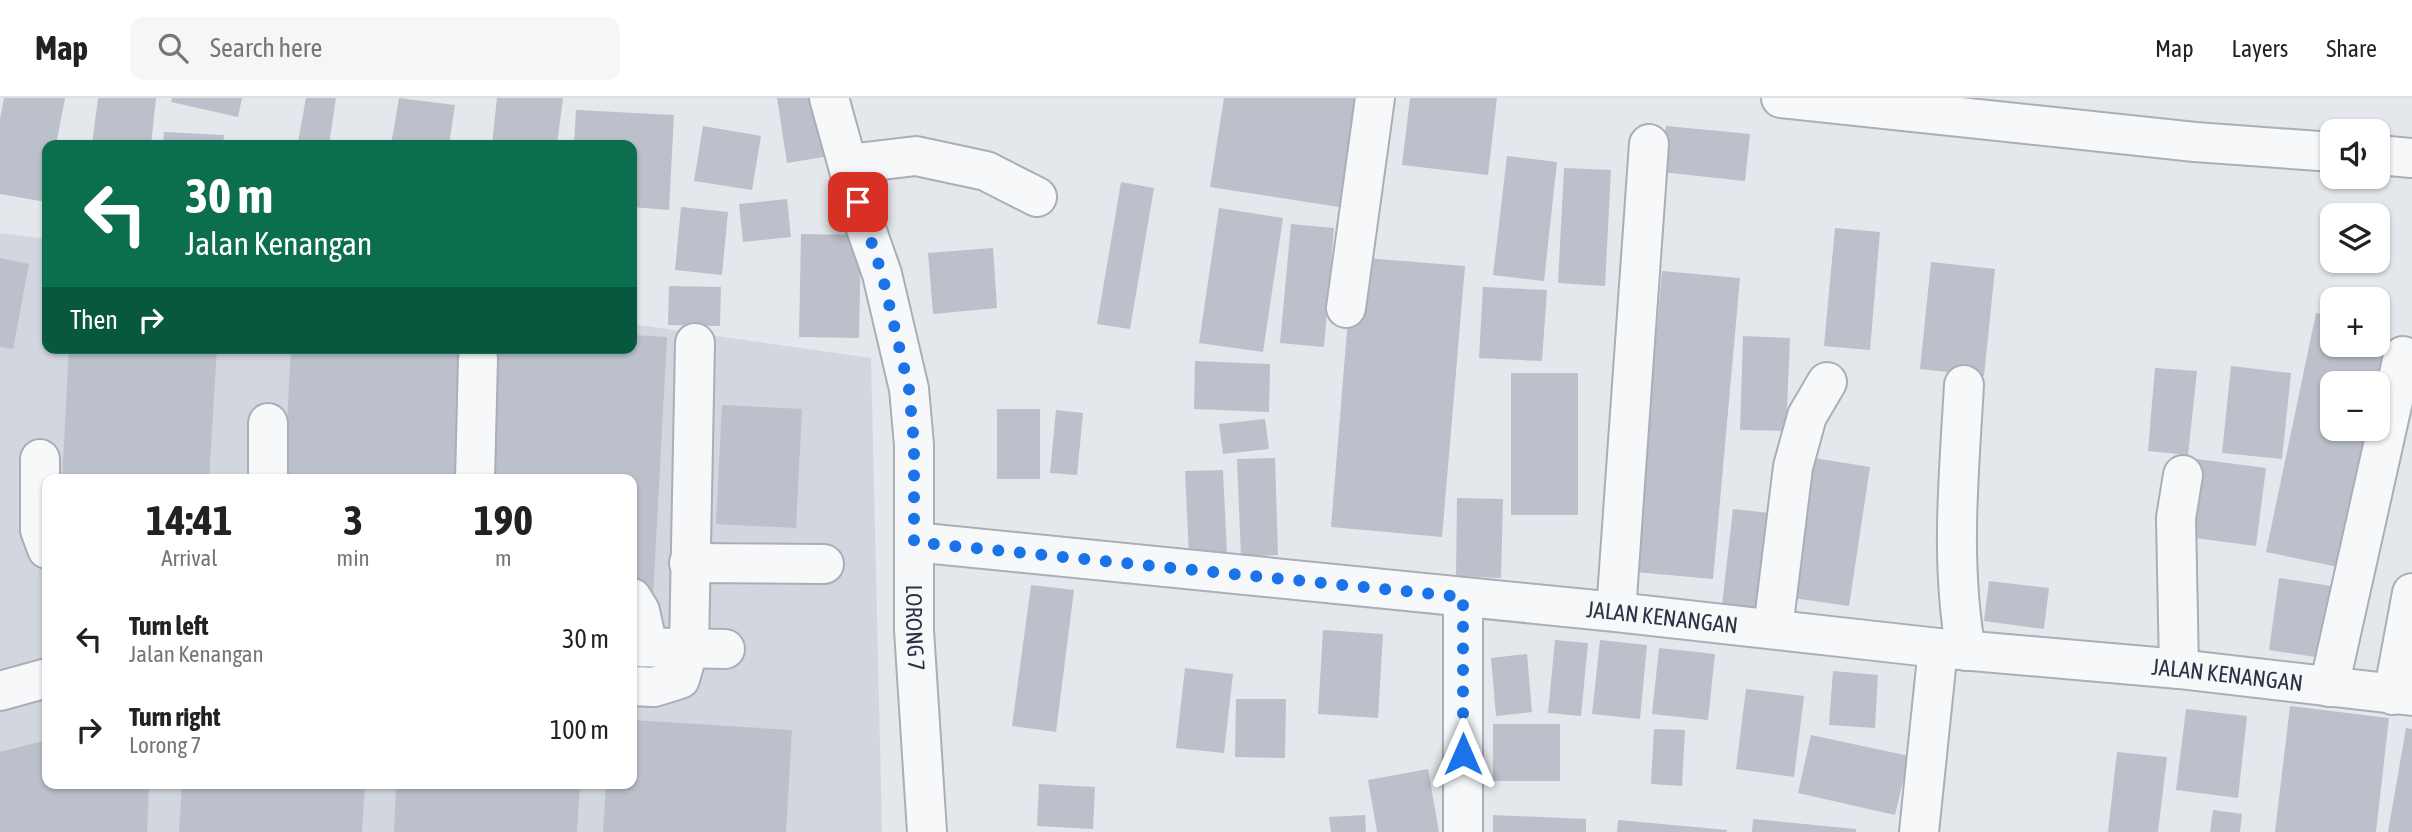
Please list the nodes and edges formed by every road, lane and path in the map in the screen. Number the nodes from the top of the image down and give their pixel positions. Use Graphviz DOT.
graph roads {
  1 [pos="829,98"];
  2 [pos="1375,98"];
  3 [pos="1781,98"];
  4 [pos="1649,144"];
  5 [pos="2320,151"];
  6 [pos="2390,156"];
  7 [pos="2412,158"];
  8 [pos="848,164"];
  9 [pos="1037,197"];
  10 [pos="1346,308"];
  11 [pos="695,343"];
  12 [pos="2403,356"];
  13 [pos="478,358"];
  14 [pos="1827,382"];
  15 [pos="1964,385"];
  16 [pos="268,423"];
  17 [pos="40,459"];
  18 [pos="268,474"];
  19 [pos="475,474"];
  20 [pos="2183,475"];
  21 [pos="42,535"];
  22 [pos="914,542"];
  23 [pos="689,563"];
  24 [pos="824,564"];
  25 [pos="2412,593"];
  26 [pos="1463,597"];
  27 [pos="637,606"];
  28 [pos="1616,612"];
  29 [pos="1773,629"];
  30 [pos="640,647"];
  31 [pos="707,648"];
  32 [pos="1952,650"];
  33 [pos="2179,669"];
  34 [pos="42,679"];
  35 [pos="637,686"];
  36 [pos="2329,687"];
  37 [pos="0,691"];
  38 [pos="2403,695"];
  39 [pos="927,832"];
  40 [pos="1463,832"];
  41 [pos="1919,832"];
  1 -- 8 [label="street, LORONG 7"];
  2 -- 10 [label="street"];
  3 -- 5 [label="street"];
  4 -- 28 [label="street"];
  6 -- 7 [label="street"];
  8 -- 9 [label="street"];
  8 -- 22 [label="street, LORONG 7"];
  11 -- 23 [label="street"];
  12 -- 36 [label="street"];
  13 -- 19 [label="street"];
  14 -- 29 [label="street"];
  15 -- 32 [label="street"];
  16 -- 18 [label="street"];
  17 -- 21 [label="street"];
  20 -- 33 [label="street"];
  22 -- 26 [label="street, JALAN KENANGAN"];
  22 -- 39 [label="street, LORONG 7"];
  23 -- 24 [label="street"];
  23 -- 31 [label="street"];
  25 -- 38 [label="street"];
  26 -- 28 [label="street, JALAN KENANGAN"];
  26 -- 40 [label="street"];
  27 -- 30 [label="street"];
  28 -- 29 [label="street, JALAN KENANGAN"];
  29 -- 32 [label="street, JALAN KENANGAN"];
  30 -- 31 [label="street"];
  31 -- 35 [label="street"];
  32 -- 33 [label="street, JALAN KENANGAN"];
  32 -- 41 [label="street"];
  33 -- 36 [label="street, JALAN KENANGAN"];
  34 -- 37 [label="street"];
  36 -- 38 [label="street, JALAN KENANGAN"];
}
